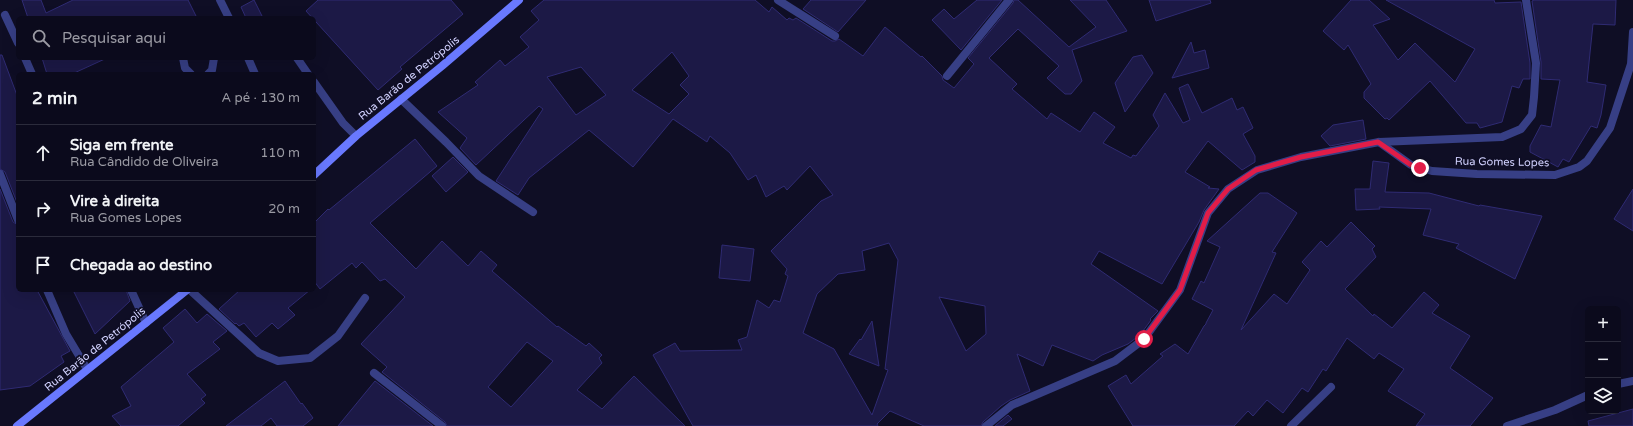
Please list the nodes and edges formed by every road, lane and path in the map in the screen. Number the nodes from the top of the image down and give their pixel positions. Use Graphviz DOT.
graph roads {
  1 [pos="220,0"];
  2 [pos="519,0"];
  3 [pos="778,0"];
  4 [pos="1008,0"];
  5 [pos="1526,0"];
  6 [pos="5,15"];
  7 [pos="228,16"];
  8 [pos="1633,32"];
  9 [pos="835,36"];
  10 [pos="16,39"];
  11 [pos="26,60"];
  12 [pos="183,60"];
  13 [pos="214,60"];
  14 [pos="249,60"];
  15 [pos="298,60"];
  16 [pos="31,72"];
  17 [pos="189,72"];
  18 [pos="210,72"];
  19 [pos="255,72"];
  20 [pos="307,72"];
  21 [pos="947,76"];
  22 [pos="316,85"];
  23 [pos="401,99"];
  24 [pos="356,136"];
  25 [pos="1378,142"];
  26 [pos="316,173"];
  27 [pos="0,174"];
  28 [pos="533,212"];
  29 [pos="16,215"];
  30 [pos="48,292"];
  31 [pos="132,292"];
  32 [pos="186,292"];
  33 [pos="191,292"];
  34 [pos="365,298"];
  35 [pos="146,323"];
  36 [pos="87,369"];
  37 [pos="374,373"];
  38 [pos="1633,381"];
  39 [pos="1621,383"];
  40 [pos="1330,387"];
  41 [pos="1585,396"];
  42 [pos="17,426"];
  43 [pos="442,426"];
  44 [pos="986,426"];
  45 [pos="1291,426"];
  46 [pos="1507,426"];
  1 -- 7 [label="street"];
  2 -- 23 [label="street, Rua Barão de Petrópolis"];
  3 -- 9 [label="street"];
  4 -- 21 [label="street"];
  5 -- 25 [label="street"];
  6 -- 10 [label="street"];
  8 -- 25 [label="street, Rua Gomes Lopes"];
  11 -- 16 [label="street"];
  12 -- 17 [label="street"];
  13 -- 18 [label="street"];
  14 -- 19 [label="street"];
  15 -- 20 [label="street"];
  22 -- 24 [label="street"];
  23 -- 24 [label="street, Rua Barão de Petrópolis"];
  23 -- 28 [label="street"];
  24 -- 26 [label="street, Rua Barão de Petrópolis"];
  25 -- 44 [label="street"];
  27 -- 29 [label="street"];
  30 -- 36 [label="street"];
  31 -- 35 [label="street"];
  32 -- 35 [label="street, Rua Barão de Petrópolis"];
  33 -- 34 [label="street"];
  35 -- 36 [label="street, Rua Barão de Petrópolis"];
  36 -- 42 [label="street, Rua Barão de Petrópolis"];
  37 -- 43 [label="street"];
  38 -- 39 [label="street"];
  40 -- 45 [label="street"];
  41 -- 46 [label="street"];
}
